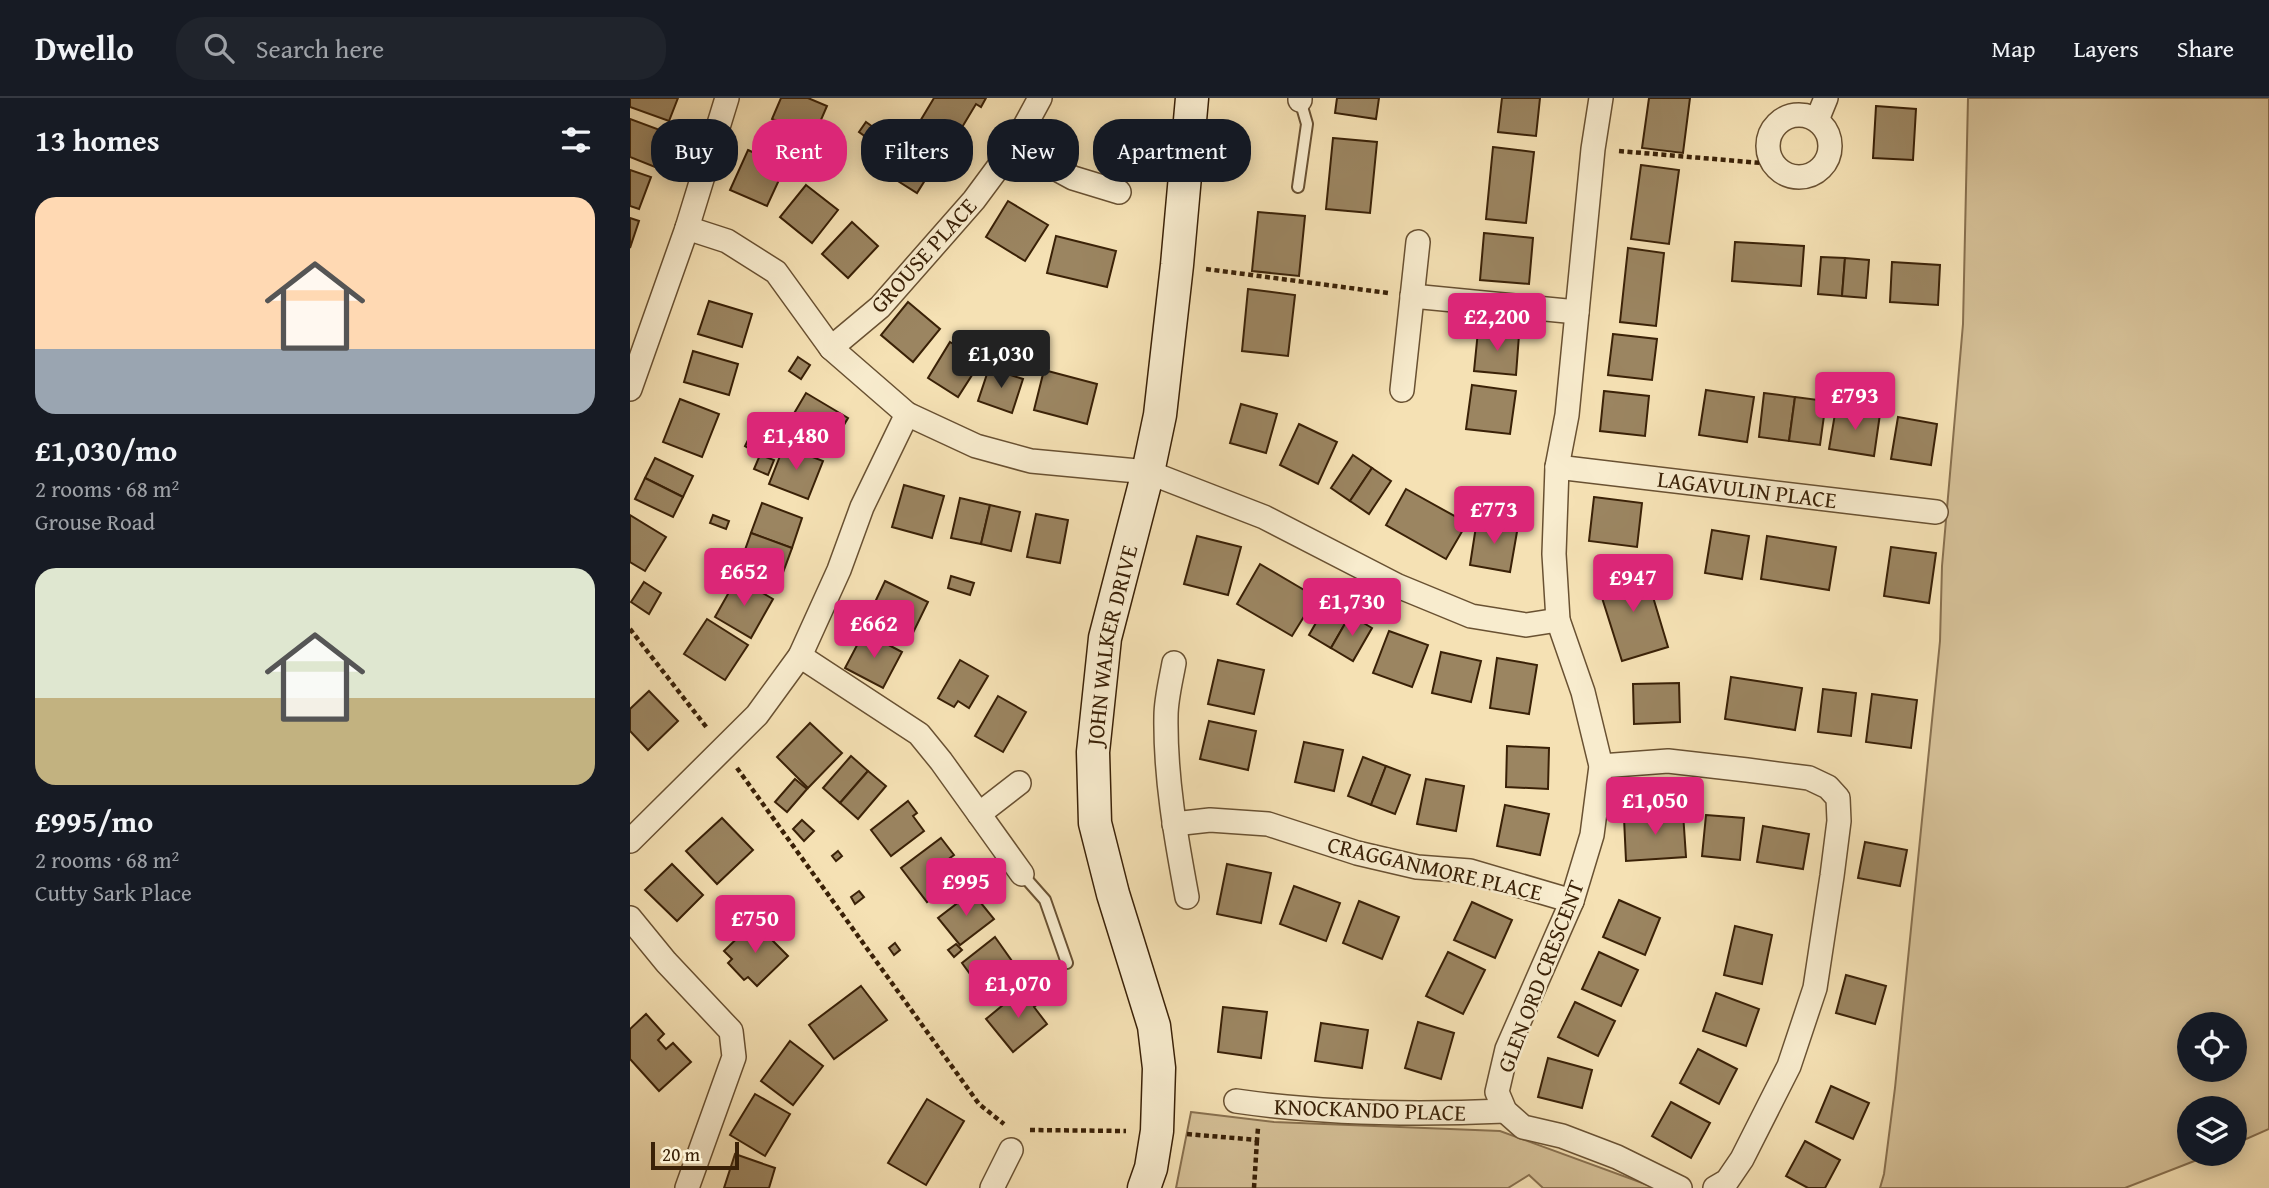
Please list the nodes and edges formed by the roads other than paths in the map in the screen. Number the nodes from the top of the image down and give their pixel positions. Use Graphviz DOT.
graph roads {
  1 [pos="727,98"];
  2 [pos="1040,98"];
  3 [pos="1192,98"];
  4 [pos="1601,98"];
  5 [pos="1826,98"];
  6 [pos="1300,99"];
  7 [pos="1029,119"];
  8 [pos="1817,120"];
  9 [pos="1079,179"];
  10 [pos="987,182"];
  11 [pos="1298,187"];
  12 [pos="1119,192"];
  13 [pos="687,228"];
  14 [pos="1418,242"];
  15 [pos="1412,296"];
  16 [pos="1577,313"];
  17 [pos="831,348"];
  18 [pos="630,389"];
  19 [pos="1402,390"];
  20 [pos="907,414"];
  21 [pos="1557,467"];
  22 [pos="1148,472"];
  23 [pos="1936,512"];
  24 [pos="1558,620"];
  25 [pos="800,656"];
  26 [pos="1174,663"];
  27 [pos="1601,766"];
  28 [pos="1019,783"];
  29 [pos="979,814"];
  30 [pos="1174,824"];
  31 [pos="630,841"];
  32 [pos="1023,874"];
  33 [pos="1187,897"];
  34 [pos="1572,901"];
  35 [pos="630,918"];
  36 [pos="1067,963"];
  37 [pos="1236,1101"];
  38 [pos="1505,1111"];
  39 [pos="1011,1150"];
  40 [pos="688,1188"];
  41 [pos="992,1188"];
  42 [pos="1144,1188"];
  43 [pos="1680,1188"];
  44 [pos="1715,1188"];
  1 -- 13 [label="street"];
  2 -- 7 [label="street, GROUSE PLACE"];
  3 -- 22 [label="street, JOHN WALKER DRIVE"];
  4 -- 16 [label="street"];
  5 -- 8 [label="street"];
  6 -- 11 [label="lane"];
  8 -- 8 [label="street"];
  9 -- 12 [label="street"];
  10 -- 17 [label="street, GROUSE PLACE"];
  13 -- 17 [label="street"];
  13 -- 18 [label="street"];
  14 -- 15 [label="street"];
  15 -- 16 [label="street"];
  15 -- 19 [label="street"];
  16 -- 21 [label="street"];
  17 -- 20 [label="street"];
  20 -- 22 [label="street"];
  20 -- 25 [label="street"];
  21 -- 23 [label="street, LAGAVULIN PLACE"];
  21 -- 24 [label="street"];
  22 -- 24 [label="street"];
  22 -- 42 [label="street, JOHN WALKER DRIVE"];
  24 -- 27 [label="street"];
  25 -- 29 [label="street"];
  25 -- 31 [label="street"];
  26 -- 30 [label="street"];
  27 -- 34 [label="street, GLEN ORD CRESCENT"];
  27 -- 44 [label="street"];
  28 -- 29 [label="street"];
  29 -- 32 [label="street"];
  30 -- 33 [label="street"];
  30 -- 34 [label="street, CRAGGANMORE PLACE"];
  32 -- 36 [label="lane"];
  34 -- 38 [label="street, GLEN ORD CRESCENT"];
  35 -- 40 [label="street"];
  37 -- 38 [label="street, KNOCKANDO PLACE"];
  38 -- 43 [label="street"];
  39 -- 41 [label="street"];
}
